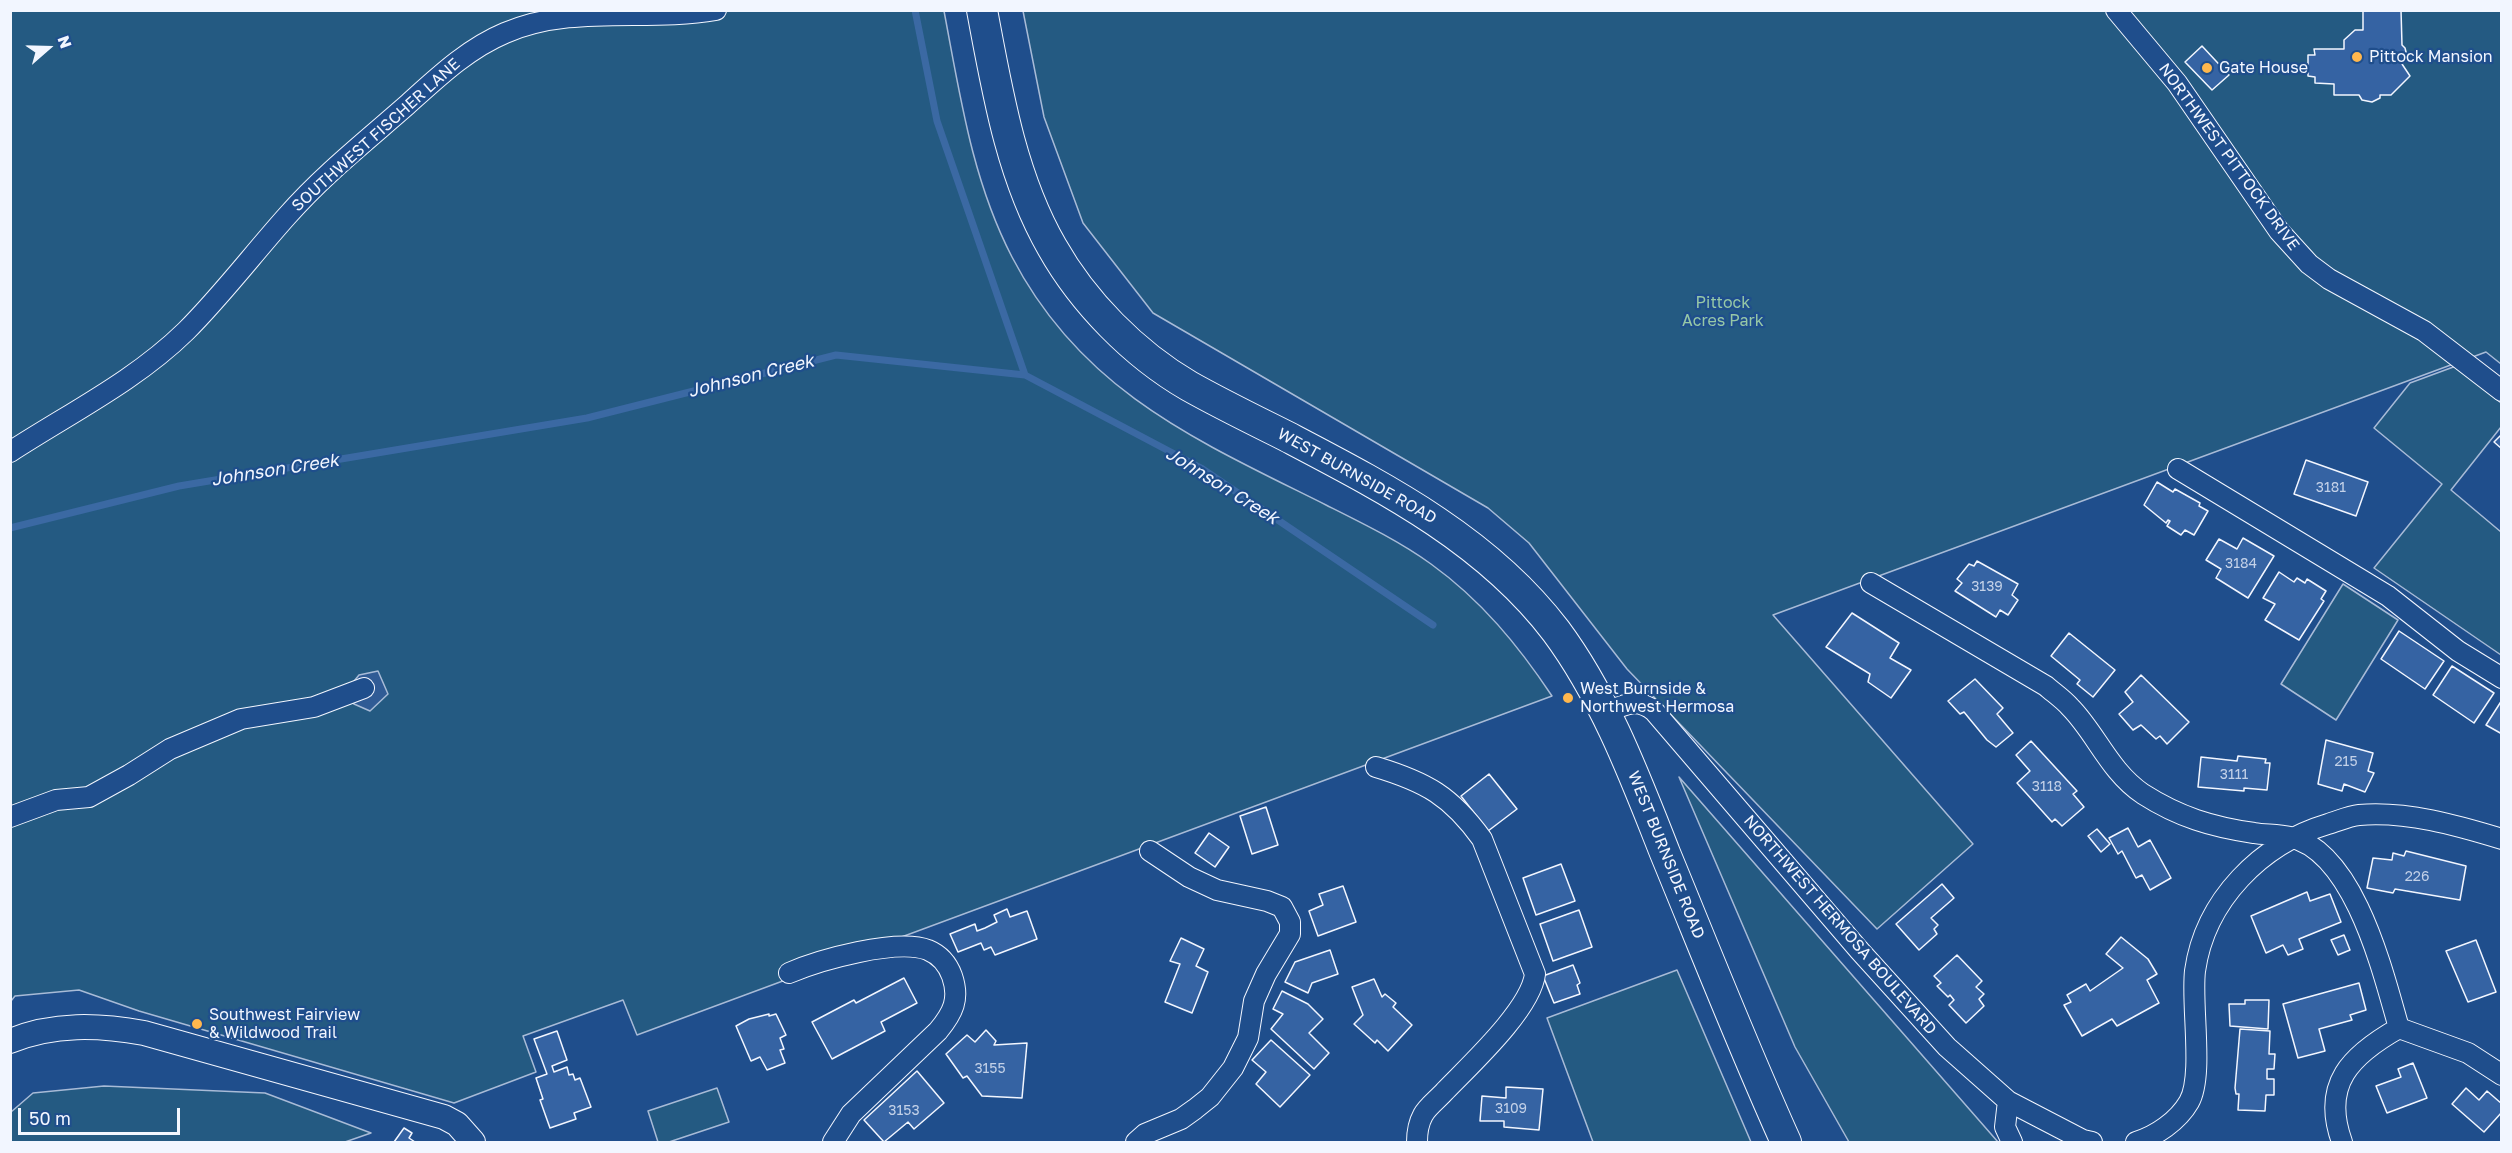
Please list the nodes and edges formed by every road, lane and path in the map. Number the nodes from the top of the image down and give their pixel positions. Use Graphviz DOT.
graph roads {
  1 [pos="716,10"];
  2 [pos="982,10"];
  3 [pos="2116,10"];
  4 [pos="2502,391"];
  5 [pos="10,452"];
  6 [pos="2178,469"];
  7 [pos="1871,583"];
  8 [pos="2502,678"];
  9 [pos="364,688"];
  10 [pos="1605,713"];
  11 [pos="1376,766"];
  12 [pos="10,818"];
  13 [pos="2291,837"];
  14 [pos="2502,839"];
  15 [pos="1149,851"];
  16 [pos="789,973"];
  17 [pos="2399,1028"];
  18 [pos="10,1041"];
  19 [pos="2502,1075"];
  20 [pos="2008,1101"];
  21 [pos="473,1143"];
  22 [pos="833,1143"];
  23 [pos="1136,1143"];
  24 [pos="1418,1143"];
  25 [pos="1786,1143"];
  26 [pos="2012,1143"];
  27 [pos="2092,1143"];
  28 [pos="2136,1143"];
  29 [pos="2342,1143"];
  1 -- 5 [label="street, SOUTHWEST FISCHER LANE"];
  2 -- 10 [label="main road, WEST BURNSIDE ROAD"];
  3 -- 4 [label="street, NORTHWEST PITTOCK DRIVE"];
  6 -- 8 [label="street"];
  7 -- 13 [label="street"];
  9 -- 12 [label="street"];
  10 -- 20 [label="street, NORTHWEST HERMOSA BOULEVARD"];
  10 -- 25 [label="main road, WEST BURNSIDE ROAD"];
  11 -- 24 [label="street"];
  13 -- 14 [label="street"];
  13 -- 17 [label="street"];
  13 -- 28 [label="street"];
  15 -- 23 [label="street"];
  16 -- 22 [label="street"];
  17 -- 19 [label="street"];
  17 -- 29 [label="street"];
  18 -- 21 [label="street"];
  20 -- 26 [label="street"];
  20 -- 27 [label="street, NORTHWEST HERMOSA BOULEVARD"];
}
